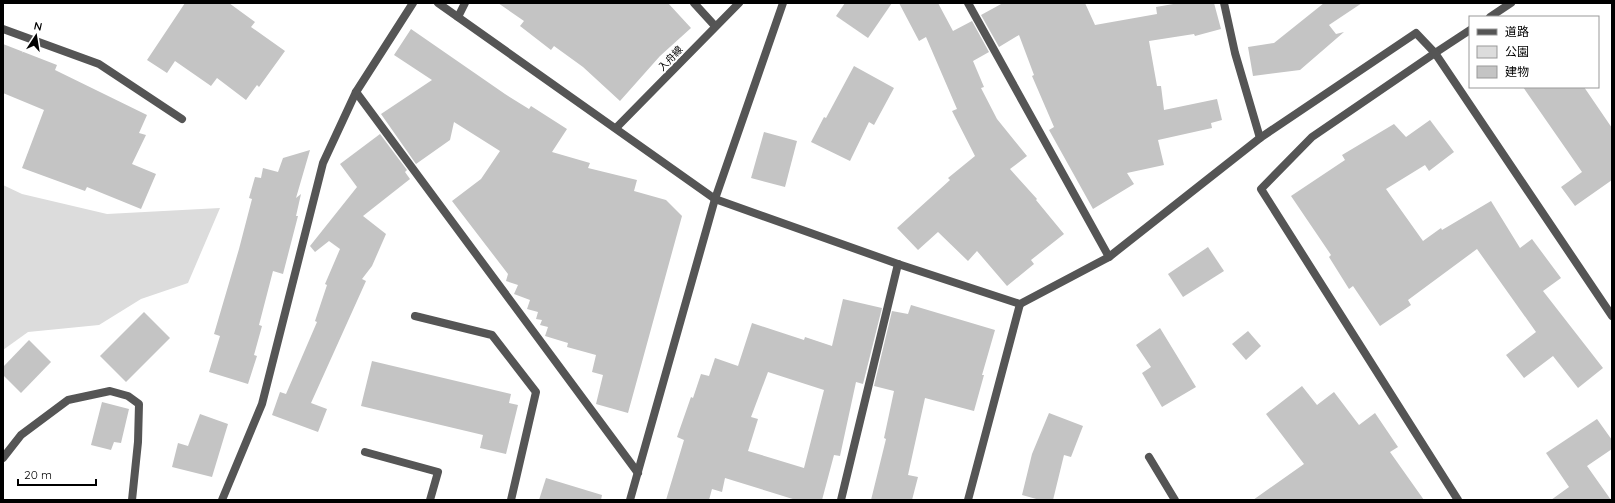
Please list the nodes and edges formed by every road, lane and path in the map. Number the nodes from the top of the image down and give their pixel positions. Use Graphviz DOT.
graph roads {
  1 [pos="413,3"];
  2 [pos="438,3"];
  3 [pos="466,3"];
  4 [pos="694,3"];
  5 [pos="739,3"];
  6 [pos="783,3"];
  7 [pos="968,3"];
  8 [pos="1224,3"];
  9 [pos="1511,3"];
  10 [pos="1492,16"];
  11 [pos="458,17"];
  12 [pos="715,26"];
  13 [pos="3,29"];
  14 [pos="1469,31"];
  15 [pos="1436,53"];
  16 [pos="356,92"];
  17 [pos="182,119"];
  18 [pos="616,128"];
  19 [pos="1260,138"];
  20 [pos="714,199"];
  21 [pos="1109,257"];
  22 [pos="898,264"];
  23 [pos="1020,304"];
  24 [pos="415,316"];
  25 [pos="1612,316"];
  26 [pos="366,452"];
  27 [pos="1150,457"];
  28 [pos="3,458"];
  29 [pos="638,473"];
  30 [pos="132,500"];
  31 [pos="222,500"];
  32 [pos="430,500"];
  33 [pos="511,500"];
  34 [pos="630,500"];
  35 [pos="841,500"];
  36 [pos="968,500"];
  37 [pos="1175,500"];
  38 [pos="1458,500"];
  1 -- 16 [label="street"];
  2 -- 11 [label="street"];
  3 -- 11 [label="street"];
  4 -- 12 [label="street"];
  5 -- 12 [label="street, 入舟線"];
  6 -- 20 [label="street"];
  7 -- 21 [label="street"];
  8 -- 19 [label="street"];
  9 -- 10 [label="street"];
  11 -- 18 [label="street"];
  12 -- 18 [label="street, 入舟線"];
  13 -- 17 [label="street"];
  14 -- 15 [label="street"];
  15 -- 19 [label="street"];
  15 -- 25 [label="street"];
  15 -- 38 [label="street"];
  16 -- 29 [label="street"];
  16 -- 31 [label="street"];
  18 -- 20 [label="street"];
  19 -- 21 [label="street"];
  20 -- 22 [label="street"];
  20 -- 29 [label="street"];
  21 -- 23 [label="street"];
  22 -- 23 [label="street"];
  22 -- 35 [label="street"];
  23 -- 36 [label="street"];
  24 -- 33 [label="street"];
  26 -- 32 [label="street"];
  27 -- 37 [label="street"];
  28 -- 30 [label="street"];
  29 -- 34 [label="street"];
}
